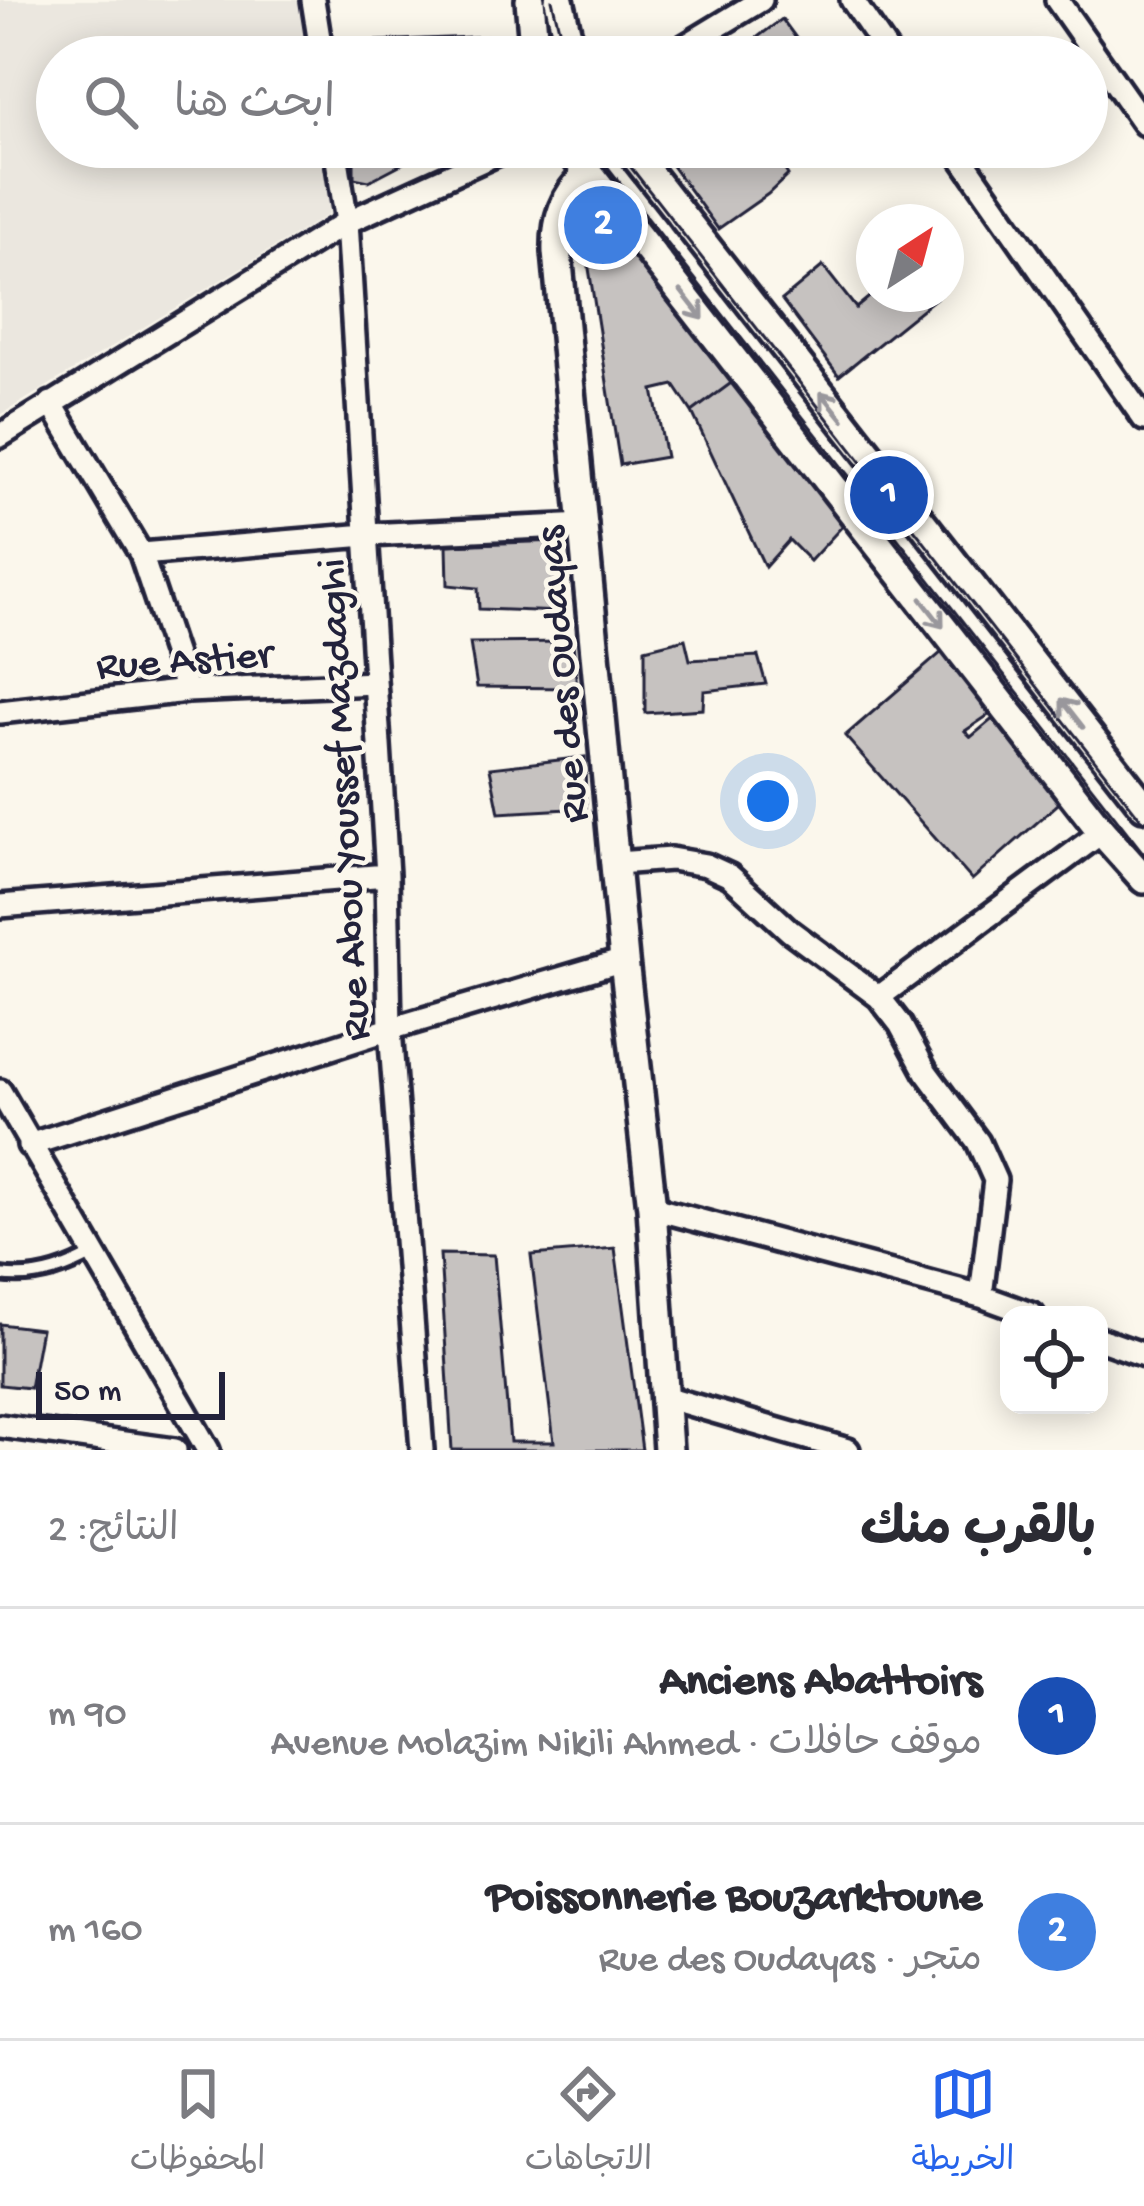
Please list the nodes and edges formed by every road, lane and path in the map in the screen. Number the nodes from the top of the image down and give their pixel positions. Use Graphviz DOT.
graph roads {
  1 [pos="313,0"];
  2 [pos="530,0"];
  3 [pos="559,0"];
  4 [pos="760,0"];
  5 [pos="852,0"];
  6 [pos="1057,0"];
  7 [pos="319,36"];
  8 [pos="533,36"];
  9 [pos="567,36"];
  10 [pos="701,36"];
  11 [pos="877,36"];
  12 [pos="1082,36"];
  13 [pos="1108,73"];
  14 [pos="1144,124"];
  15 [pos="338,168"];
  16 [pos="466,168"];
  17 [pos="584,168"];
  18 [pos="645,168"];
  19 [pos="969,168"];
  20 [pos="588,173"];
  21 [pos="609,198"];
  22 [pos="347,222"];
  23 [pos="557,252"];
  24 [pos="51,403"];
  25 [pos="1144,419"];
  26 [pos="0,436"];
  27 [pos="586,525"];
  28 [pos="366,535"];
  29 [pos="141,554"];
  30 [pos="375,683"];
  31 [pos="187,691"];
  32 [pos="0,712"];
  33 [pos="1141,796"];
  34 [pos="1102,832"];
  35 [pos="617,863"];
  36 [pos="387,875"];
  37 [pos="1144,880"];
  38 [pos="0,906"];
  39 [pos="624,960"];
  40 [pos="879,998"];
  41 [pos="390,1029"];
  42 [pos="0,1091"];
  43 [pos="29,1145"];
  44 [pos="652,1208"];
  45 [pos="93,1254"];
  46 [pos="0,1275"];
  47 [pos="981,1296"];
  48 [pos="1008,1306"];
  49 [pos="1108,1342"];
  50 [pos="1144,1355"];
  51 [pos="665,1396"];
  52 [pos="0,1426"];
  53 [pos="175,1450"];
  54 [pos="208,1450"];
  55 [pos="422,1450"];
  56 [pos="668,1450"];
  57 [pos="848,1450"];
  1 -- 7 [label="street"];
  2 -- 8 [label="street"];
  3 -- 9 [label="street"];
  4 -- 10 [label="street"];
  5 -- 11 [label="street"];
  6 -- 12 [label="street"];
  13 -- 14 [label="street"];
  15 -- 22 [label="street, Rue Abou Youssef Mazdaghi"];
  16 -- 22 [label="street"];
  17 -- 20 [label="street"];
  33 -- 18 [label="street, one-way"];
  19 -- 25 [label="street"];
  20 -- 21 [label="street"];
  20 -- 23 [label="street, Rue des Oudayas"];
  21 -- 23 [label="street"];
  21 -- 34 [label="street, one-way"];
  22 -- 24 [label="street"];
  22 -- 28 [label="street, Rue Abou Youssef Mazdaghi"];
  23 -- 27 [label="street, Rue des Oudayas"];
  24 -- 26 [label="street"];
  24 -- 29 [label="street"];
  27 -- 28 [label="street"];
  27 -- 35 [label="street, Rue des Oudayas"];
  28 -- 29 [label="street"];
  28 -- 30 [label="street, Rue Abou Youssef Mazdaghi"];
  29 -- 31 [label="street"];
  30 -- 31 [label="street, Rue Astier"];
  30 -- 36 [label="street, Rue Abou Youssef Mazdaghi"];
  31 -- 32 [label="street, Rue Astier"];
  34 -- 37 [label="street"];
  34 -- 40 [label="street"];
  35 -- 39 [label="street, Rue des Oudayas"];
  35 -- 40 [label="street"];
  36 -- 38 [label="street"];
  36 -- 41 [label="street, Rue Abou Youssef Mazdaghi"];
  39 -- 41 [label="street"];
  39 -- 44 [label="street, Rue des Oudayas"];
  40 -- 47 [label="street"];
  41 -- 43 [label="street"];
  41 -- 55 [label="street, Rue Abou Youssef Mazdaghi"];
  42 -- 43 [label="street"];
  43 -- 45 [label="street"];
  44 -- 47 [label="street"];
  44 -- 51 [label="street, Rue des Oudayas"];
  45 -- 46 [label="lane"];
  45 -- 54 [label="street"];
  47 -- 48 [label="street"];
  49 -- 50 [label="street"];
  51 -- 56 [label="street, Rue des Oudayas"];
  51 -- 57 [label="street"];
  52 -- 53 [label="street"];
}
